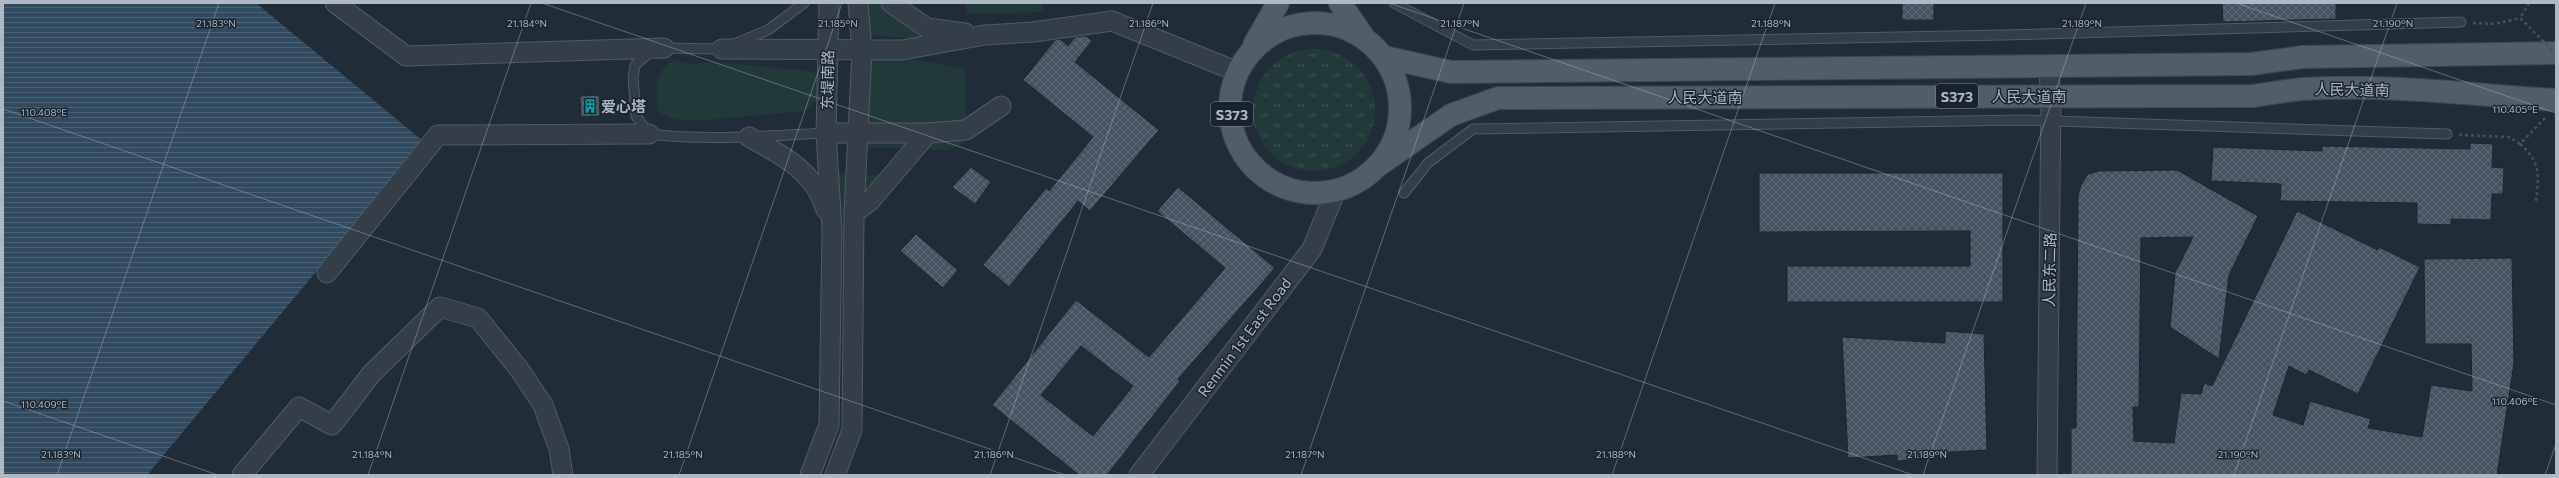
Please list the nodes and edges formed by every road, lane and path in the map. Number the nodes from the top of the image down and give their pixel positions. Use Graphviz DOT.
graph roads {
  1 [pos="335,3"];
  2 [pos="804,3"];
  3 [pos="829,3"];
  4 [pos="858,3"];
  5 [pos="891,3"];
  6 [pos="1278,3"];
  7 [pos="1340,3"];
  8 [pos="1394,3"];
  9 [pos="2529,3"];
  10 [pos="2520,18"];
  11 [pos="2461,22"];
  12 [pos="985,35"];
  13 [pos="1363,36"];
  14 [pos="664,48"];
  15 [pos="722,49"];
  16 [pos="828,50"];
  17 [pos="862,50"];
  18 [pos="2556,53"];
  19 [pos="1384,57"];
  20 [pos="1244,63"];
  21 [pos="2048,65"];
  22 [pos="2051,96"];
  23 [pos="1001,106"];
  24 [pos="2551,109"];
  25 [pos="826,133"];
  26 [pos="858,133"];
  27 [pos="649,134"];
  28 [pos="928,134"];
  29 [pos="2447,134"];
  30 [pos="749,137"];
  31 [pos="2520,144"];
  32 [pos="1376,167"];
  33 [pos="1336,190"];
  34 [pos="1404,193"];
  35 [pos="2536,200"];
  36 [pos="854,214"];
  37 [pos="832,230"];
  38 [pos="327,273"];
  39 [pos="242,475"];
  40 [pos="563,475"];
  41 [pos="810,475"];
  42 [pos="835,475"];
  43 [pos="1138,475"];
  44 [pos="2047,475"];
  1 -- 14 [label="street"];
  2 -- 15 [label="lane"];
  3 -- 16 [label="street, 东堤南路"];
  4 -- 17 [label="street"];
  5 -- 12 [label="street"];
  6 -- 20 [label="main road, S373"];
  7 -- 13 [label="main road, S373"];
  8 -- 11 [label="lane"];
  9 -- 10 [label="path, bridge"];
  10 -- 11 [label="path"];
  10 -- 18 [label="path, bridge"];
  12 -- 17 [label="street"];
  12 -- 20 [label="street"];
  13 -- 19 [label="main road, S373"];
  13 -- 20 [label="main road, S373"];
  14 -- 15 [label="lane"];
  14 -- 27 [label="lane"];
  15 -- 16 [label="street"];
  16 -- 17 [label="street"];
  16 -- 25 [label="street, 东堤南路"];
  17 -- 26 [label="street"];
  18 -- 21 [label="main road, 人民大道南 / S373"];
  19 -- 21 [label="main road, 人民大道南 / S373"];
  19 -- 32 [label="main road, S373"];
  20 -- 33 [label="main road, S373"];
  21 -- 22 [label="street, 人民东二路"];
  22 -- 24 [label="main road, 人民大道南 / S373"];
  22 -- 32 [label="main road, 人民大道南 / S373"];
  22 -- 44 [label="street, 人民东二路"];
  23 -- 28 [label="street"];
  24 -- 31 [label="path"];
  25 -- 26 [label="street"];
  25 -- 30 [label="lane"];
  25 -- 37 [label="street, 东堤南路"];
  26 -- 28 [label="street"];
  26 -- 36 [label="street"];
  27 -- 30 [label="lane"];
  27 -- 38 [label="street"];
  28 -- 36 [label="street"];
  29 -- 31 [label="path"];
  29 -- 34 [label="lane"];
  30 -- 37 [label="street"];
  31 -- 35 [label="path"];
  32 -- 33 [label="main road, S373"];
  33 -- 43 [label="street, Renmin 1st East Road"];
  36 -- 42 [label="street"];
  37 -- 41 [label="street, 东堤南路"];
  39 -- 40 [label="street"];
}
